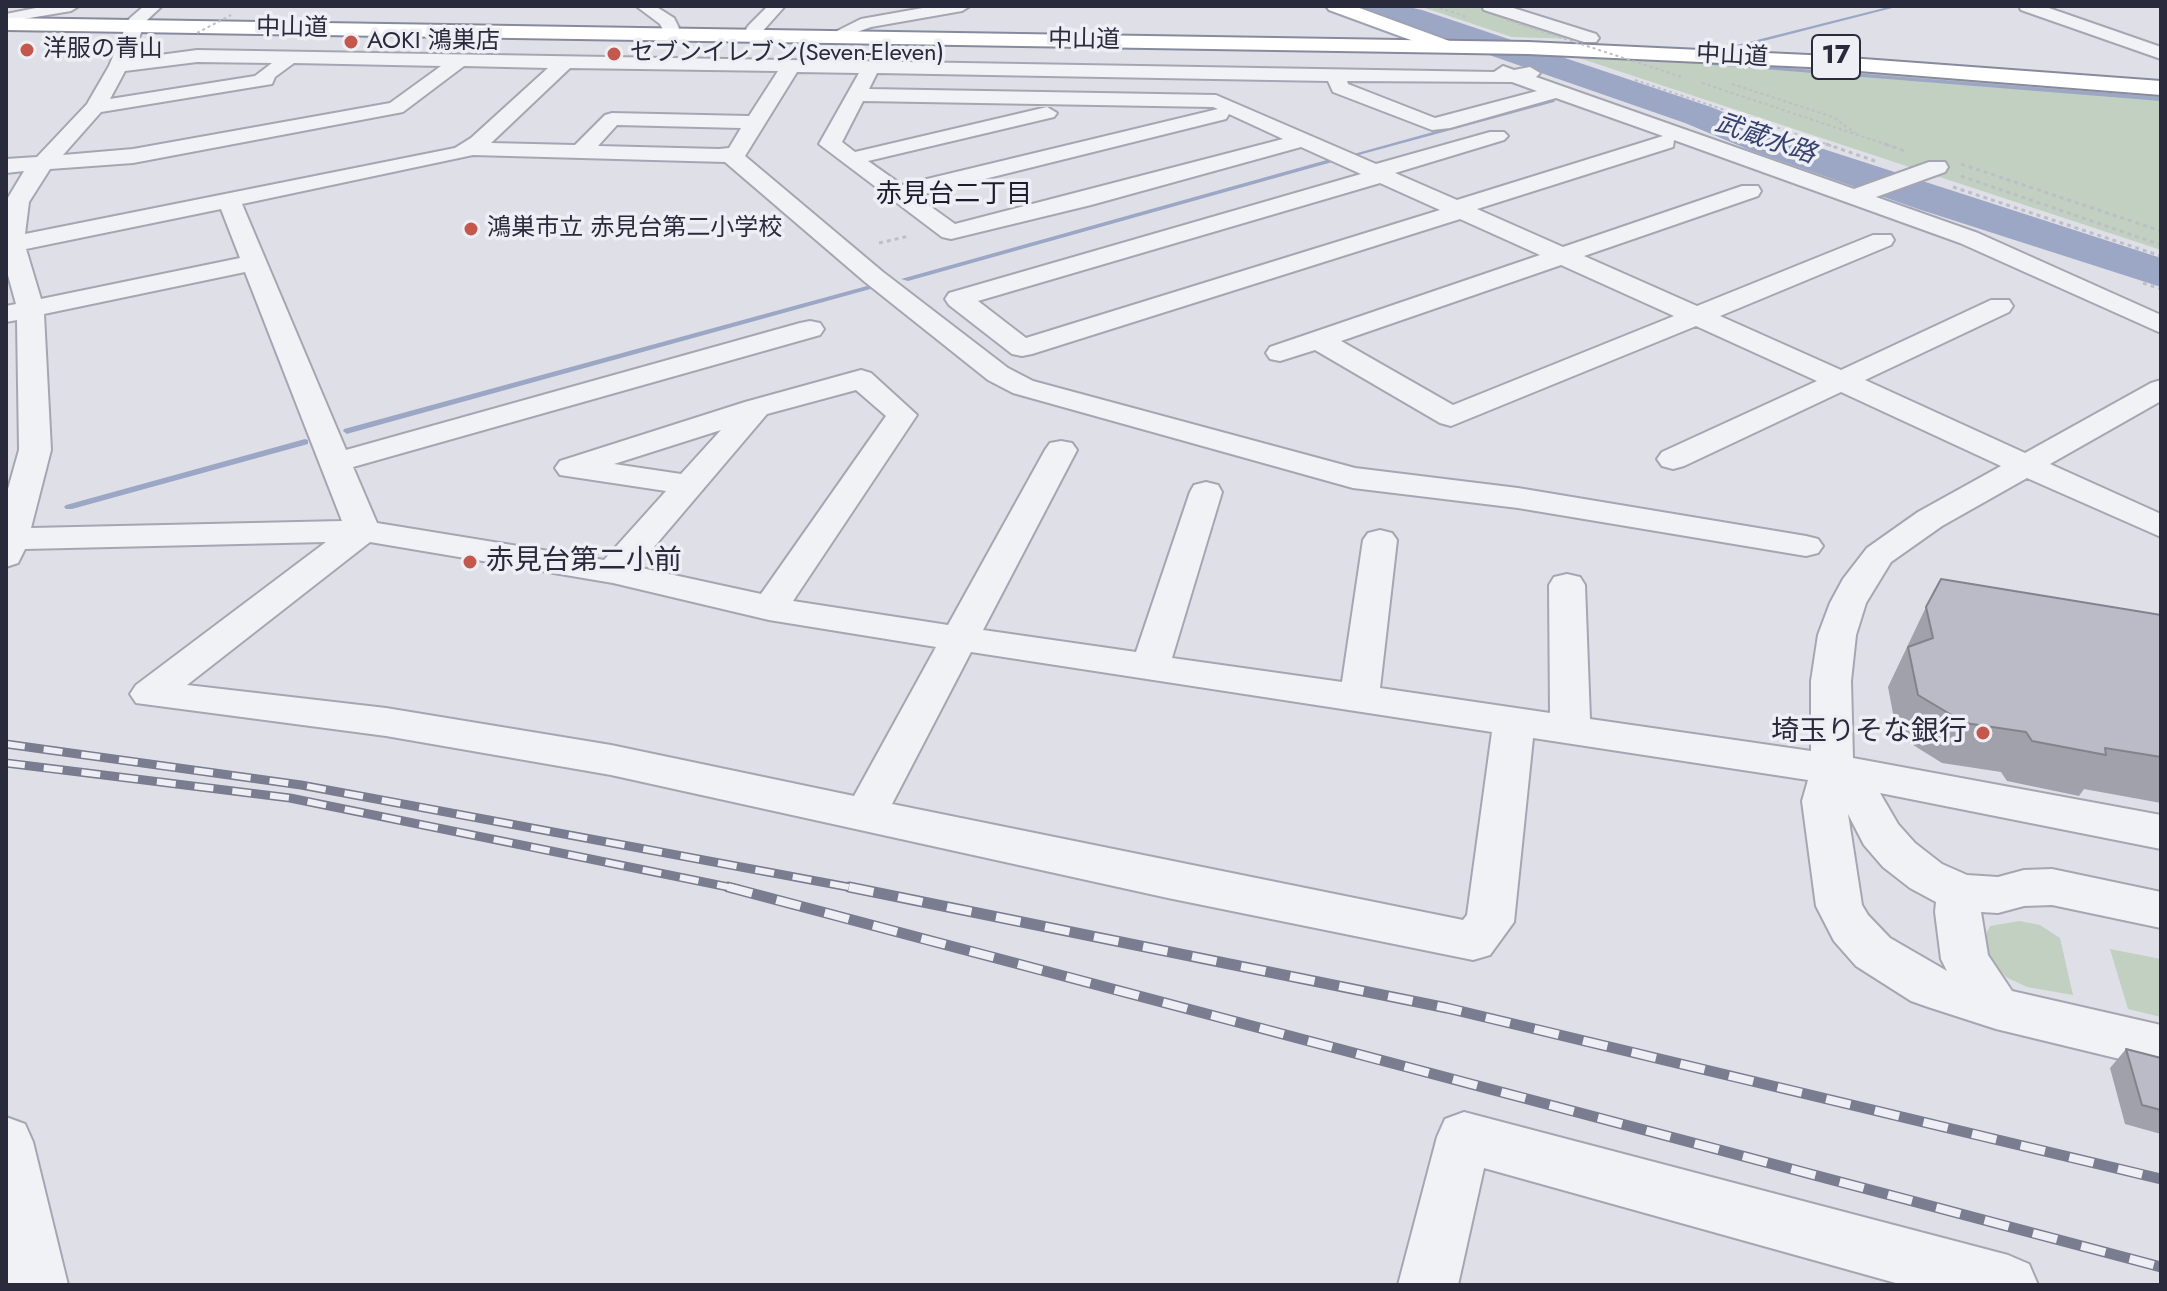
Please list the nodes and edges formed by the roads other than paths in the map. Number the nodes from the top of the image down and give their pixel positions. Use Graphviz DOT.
graph roads {
  1 [pos="71,6"];
  2 [pos="644,6"];
  3 [pos="777,6"];
  4 [pos="962,6"];
  5 [pos="1336,6"];
  6 [pos="1490,6"];
  7 [pos="2027,6"];
  8 [pos="143,17"];
  9 [pos="8,20"];
  10 [pos="670,28"];
  11 [pos="755,29"];
  12 [pos="846,31"];
  13 [pos="790,37"];
  14 [pos="1590,38"];
  15 [pos="1449,43"];
  16 [pos="1519,45"];
  17 [pos="2161,53"];
  18 [pos="294,58"];
  19 [pos="459,61"];
  20 [pos="565,62"];
  21 [pos="118,66"];
  22 [pos="780,66"];
  23 [pos="871,67"];
  24 [pos="1214,74"];
  25 [pos="1523,74"];
  26 [pos="1335,75"];
  27 [pos="2161,79"];
  28 [pos="2161,88"];
  29 [pos="273,91"];
  30 [pos="1558,91"];
  31 [pos="858,95"];
  32 [pos="1076,99"];
  33 [pos="1216,101"];
  34 [pos="95,107"];
  35 [pos="1237,111"];
  36 [pos="757,122"];
  37 [pos="298,125"];
  38 [pos="1519,130"];
  39 [pos="1303,140"];
  40 [pos="1665,142"];
  41 [pos="472,149"];
  42 [pos="581,152"];
  43 [pos="729,154"];
  44 [pos="851,159"];
  45 [pos="44,163"];
  46 [pos="6,166"];
  47 [pos="1929,170"];
  48 [pos="1376,174"];
  49 [pos="335,179"];
  50 [pos="1750,191"];
  51 [pos="1868,192"];
  52 [pos="899,193"];
  53 [pos="229,200"];
  54 [pos="1457,210"];
  55 [pos="1882,240"];
  56 [pos="12,244"];
  57 [pos="1563,255"];
  58 [pos="255,262"];
  59 [pos="2000,306"];
  60 [pos="18,311"];
  61 [pos="1697,316"];
  62 [pos="2161,325"];
  63 [pos="810,329"];
  64 [pos="1318,340"];
  65 [pos="1280,353"];
  66 [pos="781,370"];
  67 [pos="1842,381"];
  68 [pos="2161,389"];
  69 [pos="756,408"];
  70 [pos="1061,450"];
  71 [pos="1673,459"];
  72 [pos="334,463"];
  73 [pos="2027,465"];
  74 [pos="692,485"];
  75 [pos="1206,492"];
  76 [pos="2161,527"];
  77 [pos="363,531"];
  78 [pos="1380,540"];
  79 [pos="8,545"];
  80 [pos="1806,546"];
  81 [pos="613,572"];
  82 [pos="1567,585"];
  83 [pos="769,609"];
  84 [pos="959,639"];
  85 [pos="1150,667"];
  86 [pos="1359,699"];
  87 [pos="1514,722"];
  88 [pos="1570,730"];
  89 [pos="1832,769"];
  90 [pos="865,815"];
  91 [pos="2161,832"];
  92 [pos="1961,893"];
  93 [pos="2161,910"];
  94 [pos="1996,1008"];
  95 [pos="2161,1047"];
  96 [pos="6,1142"];
  97 [pos="13,1210"];
  98 [pos="38,1285"];
  99 [pos="1428,1285"];
  100 [pos="2008,1285"];
  1 -- 9 [label="street"];
  2 -- 10 [label="street"];
  3 -- 11 [label="street"];
  4 -- 12 [label="street"];
  5 -- 15 [label="main road"];
  6 -- 14 [label="street"];
  7 -- 17 [label="street"];
  8 -- 9 [label="main road, 中山道 / 17"];
  8 -- 10 [label="main road, 中山道 / 17"];
  8 -- 13 [label="main road, 中山道 / 17"];
  8 -- 21 [label="street"];
  10 -- 11 [label="main road, 中山道 / 17"];
  11 -- 12 [label="main road, 中山道 / 17"];
  12 -- 15 [label="main road, 中山道 / 17"];
  13 -- 15 [label="main road, 中山道 / 17"];
  13 -- 22 [label="street"];
  15 -- 16 [label="main road, 中山道 / 17"];
  15 -- 25 [label="street"];
  16 -- 27 [label="main road, 中山道 / 17"];
  16 -- 28 [label="main road, 中山道 / 17"];
  18 -- 19 [label="street"];
  18 -- 21 [label="street"];
  18 -- 29 [label="street"];
  19 -- 20 [label="street"];
  19 -- 37 [label="street"];
  20 -- 22 [label="street"];
  20 -- 41 [label="street"];
  21 -- 34 [label="street"];
  22 -- 23 [label="street"];
  22 -- 36 [label="street"];
  23 -- 24 [label="street"];
  23 -- 31 [label="street"];
  24 -- 26 [label="street"];
  24 -- 33 [label="street"];
  25 -- 26 [label="street"];
  25 -- 30 [label="street"];
  25 -- 51 [label="street"];
  26 -- 30 [label="street"];
  29 -- 34 [label="street"];
  29 -- 37 [label="street"];
  30 -- 51 [label="street"];
  31 -- 32 [label="street"];
  31 -- 44 [label="street"];
  32 -- 33 [label="street"];
  32 -- 44 [label="street"];
  33 -- 35 [label="street"];
  34 -- 45 [label="street"];
  35 -- 39 [label="street"];
  35 -- 52 [label="street"];
  36 -- 42 [label="street"];
  36 -- 43 [label="street"];
  37 -- 45 [label="street"];
  37 -- 49 [label="street"];
  38 -- 48 [label="street"];
  39 -- 48 [label="street"];
  39 -- 52 [label="street"];
  40 -- 54 [label="street"];
  41 -- 42 [label="street"];
  41 -- 49 [label="street"];
  42 -- 43 [label="street"];
  43 -- 80 [label="street"];
  44 -- 52 [label="street"];
  45 -- 46 [label="street"];
  45 -- 56 [label="street"];
  47 -- 51 [label="street"];
  48 -- 54 [label="street"];
  48 -- 54 [label="street"];
  49 -- 53 [label="street"];
  50 -- 57 [label="street"];
  51 -- 62 [label="street"];
  53 -- 56 [label="street"];
  53 -- 58 [label="street"];
  54 -- 57 [label="street"];
  55 -- 61 [label="street"];
  56 -- 60 [label="street"];
  57 -- 61 [label="street"];
  57 -- 64 [label="street"];
  58 -- 60 [label="street"];
  58 -- 72 [label="street"];
  59 -- 67 [label="street"];
  60 -- 79 [label="street"];
  61 -- 64 [label="street"];
  61 -- 67 [label="street"];
  63 -- 66 [label="street"];
  64 -- 65 [label="street"];
  66 -- 69 [label="street"];
  66 -- 72 [label="street"];
  66 -- 83 [label="street"];
  67 -- 71 [label="street"];
  67 -- 73 [label="street"];
  68 -- 73 [label="street"];
  69 -- 74 [label="street"];
  69 -- 74 [label="street"];
  70 -- 84 [label="street"];
  72 -- 77 [label="street"];
  73 -- 76 [label="street"];
  73 -- 89 [label="street"];
  74 -- 81 [label="street"];
  75 -- 85 [label="street"];
  77 -- 79 [label="street"];
  77 -- 81 [label="street"];
  77 -- 90 [label="street"];
  78 -- 86 [label="street"];
  81 -- 83 [label="street"];
  82 -- 88 [label="street"];
  83 -- 84 [label="street"];
  84 -- 85 [label="street"];
  84 -- 90 [label="street"];
  85 -- 86 [label="street"];
  86 -- 87 [label="street"];
  87 -- 88 [label="street"];
  87 -- 90 [label="street"];
  88 -- 89 [label="street"];
  89 -- 91 [label="street"];
  89 -- 92 [label="street"];
  89 -- 94 [label="street"];
  92 -- 93 [label="street"];
  92 -- 94 [label="street"];
  94 -- 95 [label="street"];
  96 -- 97 [label="street"];
  97 -- 98 [label="street"];
  99 -- 100 [label="street"];
}
